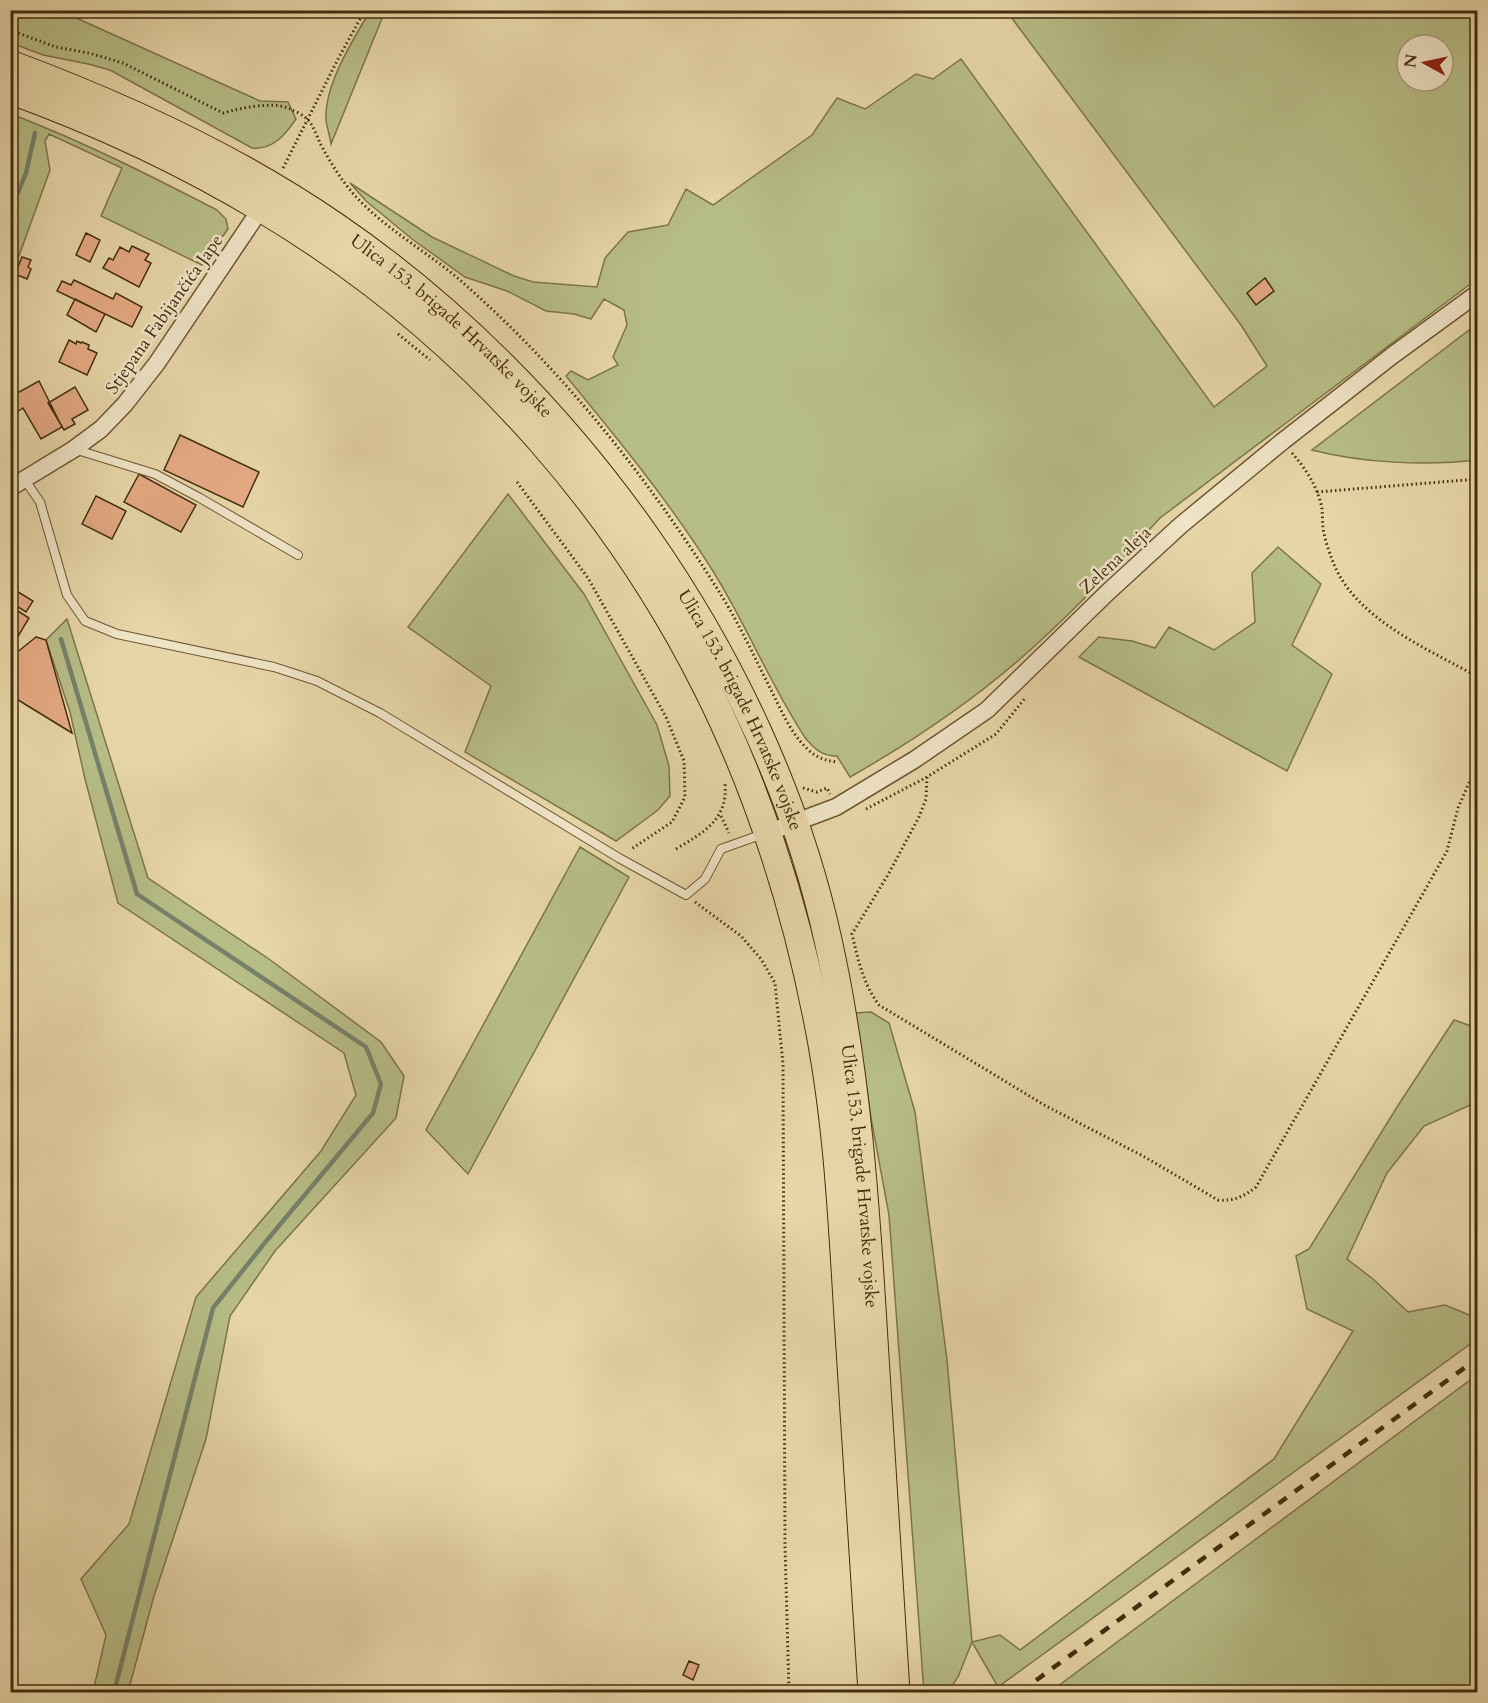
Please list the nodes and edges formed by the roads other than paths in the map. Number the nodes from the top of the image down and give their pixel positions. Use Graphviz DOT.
graph roads {
  1 [pos="10,64"];
  2 [pos="10,90"];
  3 [pos="268,198"];
  4 [pos="1478,293"];
  5 [pos="74,449"];
  6 [pos="18,484"];
  7 [pos="298,555"];
  8 [pos="795,824"];
  9 [pos="767,833"];
  10 [pos="872,1692"];
  11 [pos="896,1692"];
  1 -- 3 [label="main road, Ulica 153. brigade Hrvatske vojske"];
  2 -- 3 [label="main road, Ulica 153. brigade Hrvatske vojske"];
  3 -- 5 [label="street, Stjepana Fabijančića Jape"];
  3 -- 8 [label="main road, Ulica 153. brigade Hrvatske vojske"];
  3 -- 9 [label="main road, Ulica 153. brigade Hrvatske vojske"];
  4 -- 8 [label="street, Zelena aleja"];
  5 -- 6 [label="street, Stjepana Fabijančića Jape"];
  5 -- 7 [label="lane"];
  6 -- 9 [label="lane"];
  8 -- 9 [label="street, Zelena aleja"];
  8 -- 11 [label="main road, Ulica 153. brigade Hrvatske vojske"];
  9 -- 10 [label="main road, Ulica 153. brigade Hrvatske vojske"];
}
